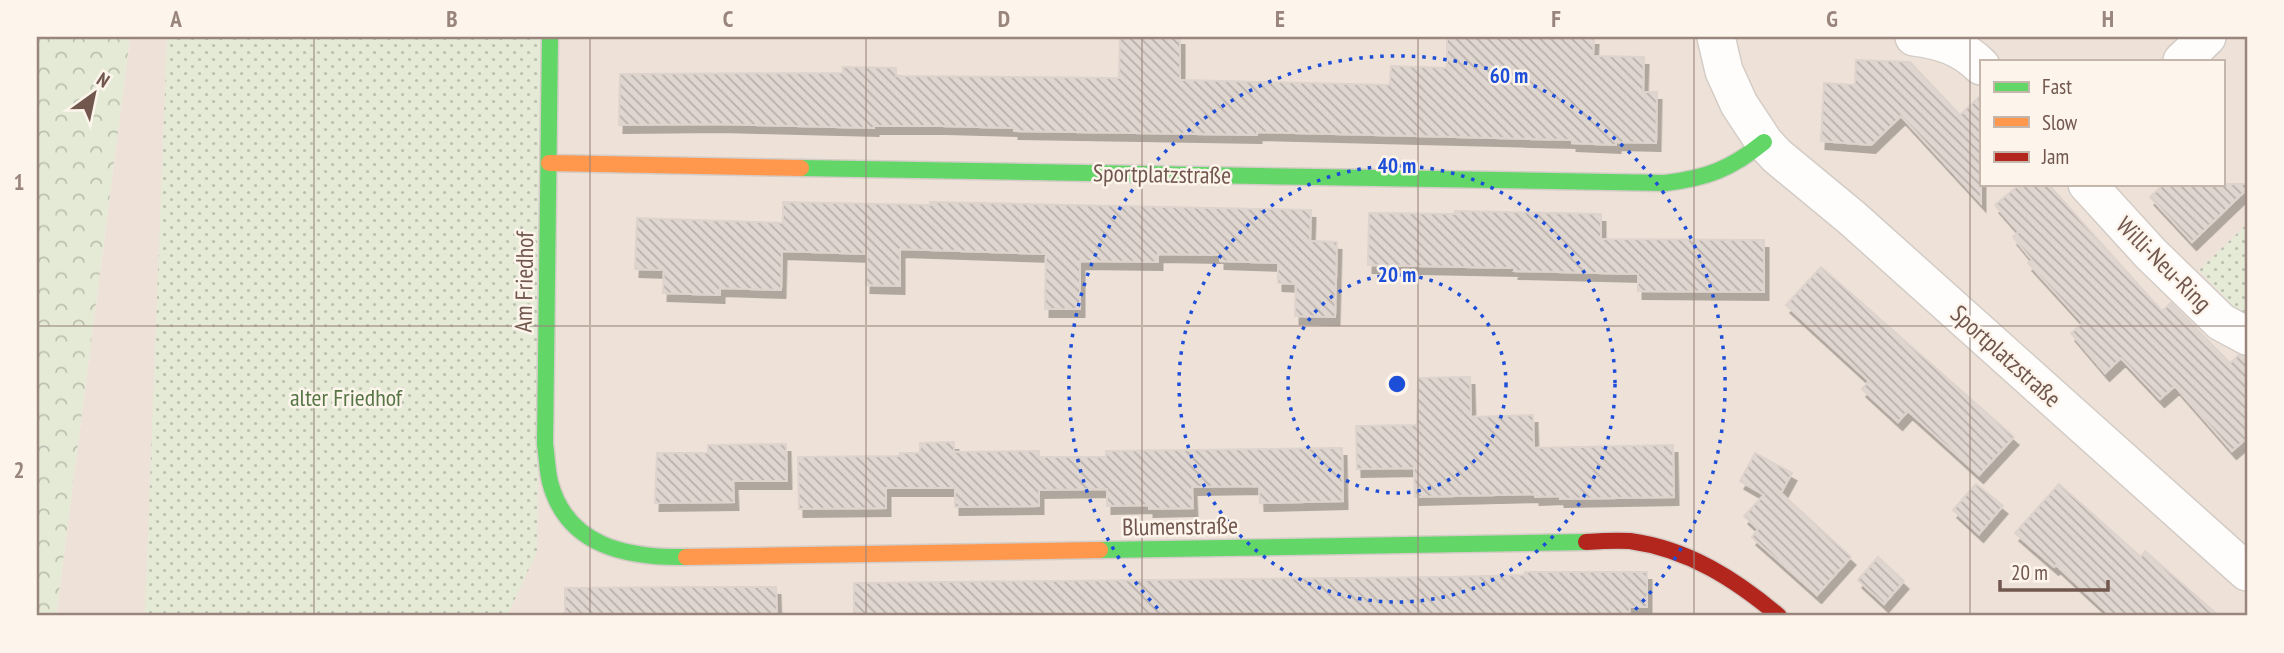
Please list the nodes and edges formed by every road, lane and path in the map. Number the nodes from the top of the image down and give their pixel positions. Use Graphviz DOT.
graph roads {
  1 [pos="550,37"];
  2 [pos="1717,37"];
  3 [pos="1914,37"];
  4 [pos="2207,37"];
  5 [pos="2183,60"];
  6 [pos="1980,65"];
  7 [pos="1764,142"];
  8 [pos="549,163"];
  9 [pos="2089,186"];
  10 [pos="2247,336"];
  11 [pos="570,523"];
  12 [pos="2247,572"];
  13 [pos="1779,616"];
  1 -- 8 [label="street, Am Friedhof"];
  2 -- 7 [label="street, Sportplatzstraße"];
  3 -- 6 [label="street"];
  4 -- 5 [label="street"];
  7 -- 8 [label="street, Sportplatzstraße"];
  7 -- 12 [label="street, Sportplatzstraße"];
  8 -- 11 [label="street, Am Friedhof"];
  9 -- 10 [label="street, Willi-Neu-Ring"];
  11 -- 13 [label="street, Blumenstraße"];
}
